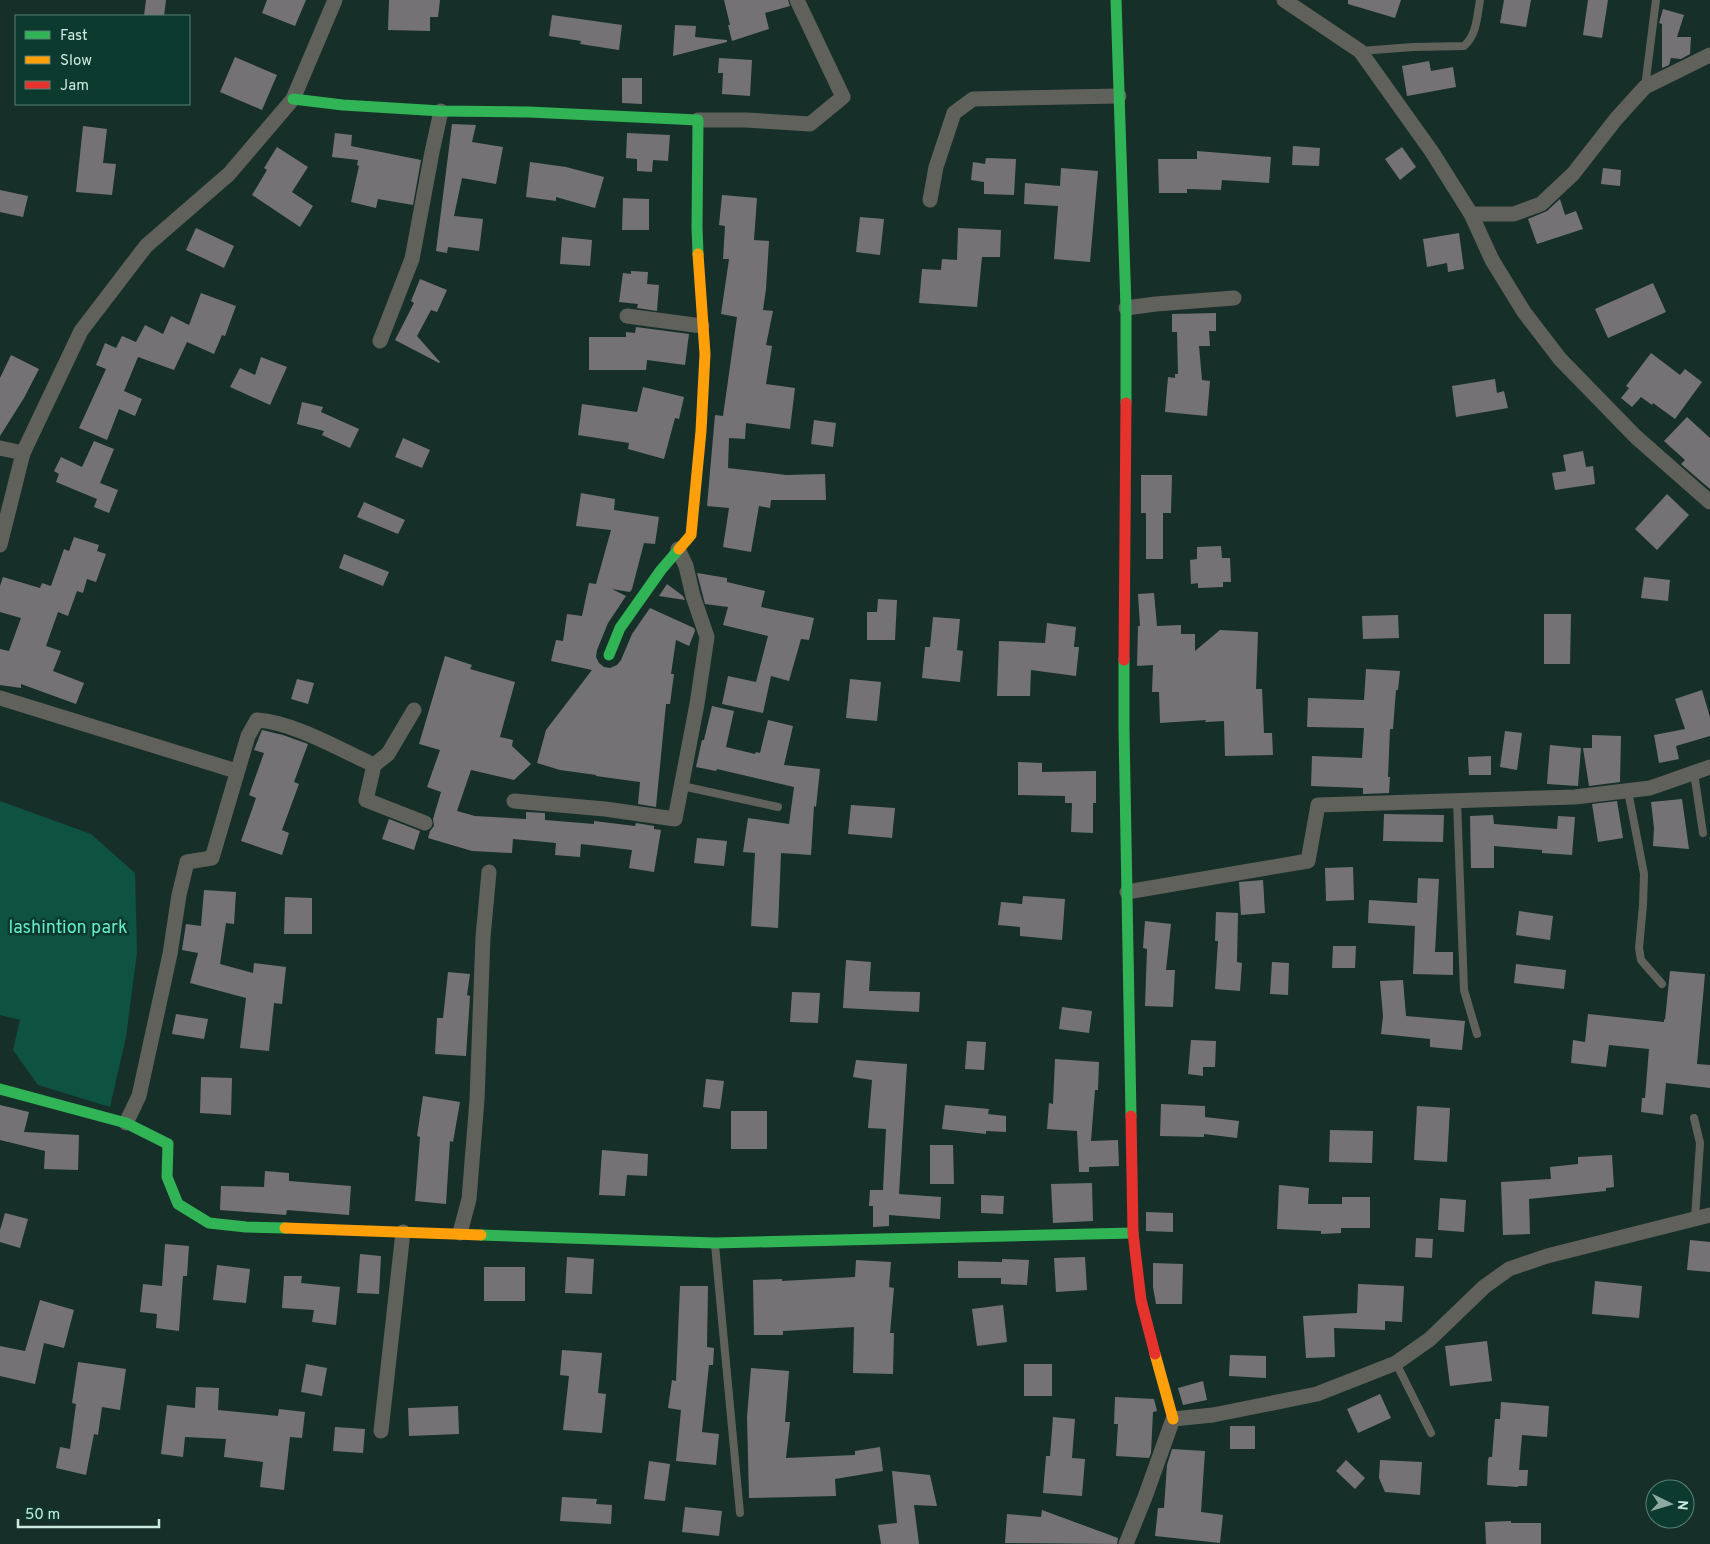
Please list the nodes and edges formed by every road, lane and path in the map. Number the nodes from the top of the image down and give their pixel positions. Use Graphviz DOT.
graph roads {
  1 [pos="335,0"];
  2 [pos="797,0"];
  3 [pos="1116,0"];
  4 [pos="1284,0"];
  5 [pos="1480,0"];
  6 [pos="1656,0"];
  7 [pos="1360,51"];
  8 [pos="1710,55"];
  9 [pos="1645,87"];
  10 [pos="1119,96"];
  11 [pos="293,99"];
  12 [pos="441,111"];
  13 [pos="698,120"];
  14 [pos="930,200"];
  15 [pos="1471,214"];
  16 [pos="1234,298"];
  17 [pos="1126,308"];
  18 [pos="627,316"];
  19 [pos="702,326"];
  20 [pos="380,341"];
  21 [pos="0,448"];
  22 [pos="23,453"];
  23 [pos="1710,502"];
  24 [pos="0,546"];
  25 [pos="678,549"];
  26 [pos="609,656"];
  27 [pos="0,698"];
  28 [pos="414,710"];
  29 [pos="374,766"];
  30 [pos="1710,767"];
  31 [pos="236,771"];
  32 [pos="1694,773"];
  33 [pos="682,786"];
  34 [pos="1628,791"];
  35 [pos="514,801"];
  36 [pos="1457,801"];
  37 [pos="778,807"];
  38 [pos="425,823"];
  39 [pos="1703,832"];
  40 [pos="489,872"];
  41 [pos="1127,892"];
  42 [pos="1662,984"];
  43 [pos="1477,1034"];
  44 [pos="0,1089"];
  45 [pos="1694,1118"];
  46 [pos="126,1123"];
  47 [pos="1710,1214"];
  48 [pos="1695,1218"];
  49 [pos="403,1232"];
  50 [pos="460,1233"];
  51 [pos="1133,1233"];
  52 [pos="714,1243"];
  53 [pos="1396,1363"];
  54 [pos="1173,1419"];
  55 [pos="381,1431"];
  56 [pos="1431,1432"];
  57 [pos="740,1513"];
  58 [pos="1126,1544"];
  1 -- 11 [label="street"];
  2 -- 13 [label="street"];
  3 -- 10 [label="street"];
  4 -- 7 [label="street"];
  5 -- 7 [label="lane"];
  6 -- 9 [label="lane"];
  7 -- 15 [label="street"];
  8 -- 9 [label="street"];
  9 -- 15 [label="street"];
  10 -- 14 [label="street"];
  10 -- 17 [label="street"];
  11 -- 12 [label="street"];
  11 -- 22 [label="street"];
  12 -- 13 [label="street"];
  12 -- 20 [label="street"];
  13 -- 19 [label="street"];
  15 -- 23 [label="street"];
  16 -- 17 [label="street"];
  17 -- 41 [label="street"];
  18 -- 19 [label="street"];
  19 -- 25 [label="street"];
  21 -- 22 [label="street"];
  22 -- 24 [label="street"];
  25 -- 26 [label="street"];
  25 -- 33 [label="street"];
  27 -- 31 [label="street"];
  28 -- 29 [label="street"];
  29 -- 31 [label="street"];
  29 -- 38 [label="street"];
  30 -- 32 [label="street"];
  31 -- 46 [label="street"];
  32 -- 34 [label="street"];
  32 -- 39 [label="lane"];
  33 -- 35 [label="street"];
  33 -- 37 [label="lane"];
  34 -- 36 [label="street"];
  34 -- 42 [label="lane"];
  36 -- 41 [label="street"];
  36 -- 43 [label="lane"];
  40 -- 50 [label="street"];
  41 -- 51 [label="street"];
  44 -- 46 [label="street"];
  45 -- 48 [label="lane"];
  46 -- 49 [label="street"];
  47 -- 48 [label="street"];
  48 -- 53 [label="street"];
  49 -- 50 [label="street"];
  49 -- 55 [label="street"];
  50 -- 52 [label="street"];
  51 -- 52 [label="street"];
  51 -- 54 [label="street"];
  52 -- 57 [label="lane"];
  53 -- 54 [label="street"];
  53 -- 56 [label="lane"];
  54 -- 58 [label="street"];
}
